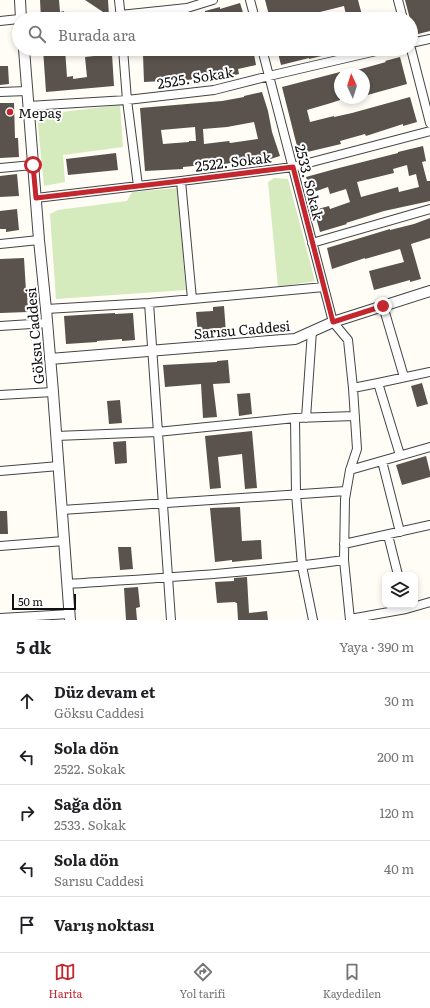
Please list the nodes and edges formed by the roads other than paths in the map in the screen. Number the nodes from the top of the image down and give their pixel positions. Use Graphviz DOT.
graph roads {
  1 [pos="20,0"];
  2 [pos="119,0"];
  3 [pos="212,0"];
  4 [pos="250,0"];
  5 [pos="398,0"];
  6 [pos="20,12"];
  7 [pos="120,12"];
  8 [pos="157,12"];
  9 [pos="253,12"];
  10 [pos="401,12"];
  11 [pos="12,20"];
  12 [pos="0,21"];
  13 [pos="430,38"];
  14 [pos="418,41"];
  15 [pos="24,56"];
  16 [pos="124,56"];
  17 [pos="264,56"];
  18 [pos="356,56"];
  19 [pos="413,56"];
  20 [pos="269,76"];
  21 [pos="27,91"];
  22 [pos="0,92"];
  23 [pos="128,100"];
  24 [pos="28,106"];
  25 [pos="430,123"];
  26 [pos="430,131"];
  27 [pos="33,165"];
  28 [pos="293,167"];
  29 [pos="0,168"];
  30 [pos="181,181"];
  31 [pos="138,186"];
  32 [pos="36,198"];
  33 [pos="430,209"];
  34 [pos="38,240"];
  35 [pos="312,242"];
  36 [pos="0,244"];
  37 [pos="324,287"];
  38 [pos="430,291"];
  39 [pos="192,299"];
  40 [pos="148,302"];
  41 [pos="383,306"];
  42 [pos="46,309"];
  43 [pos="333,322"];
  44 [pos="47,323"];
  45 [pos="0,326"];
  46 [pos="312,331"];
  47 [pos="151,351"];
  48 [pos="50,359"];
  49 [pos="430,372"];
  50 [pos="404,377"];
  51 [pos="378,383"];
  52 [pos="353,388"];
  53 [pos="53,392"];
  54 [pos="0,395"];
  55 [pos="355,416"];
  56 [pos="295,418"];
  57 [pos="306,418"];
  58 [pos="157,432"];
  59 [pos="56,436"];
  60 [pos="430,448"];
  61 [pos="400,455"];
  62 [pos="382,461"];
  63 [pos="59,466"];
  64 [pos="350,470"];
  65 [pos="0,471"];
  66 [pos="346,491"];
  67 [pos="296,494"];
  68 [pos="162,504"];
  69 [pos="62,510"];
  70 [pos="430,525"];
  71 [pos="400,532"];
  72 [pos="388,535"];
  73 [pos="64,541"];
  74 [pos="344,544"];
  75 [pos="0,546"];
  76 [pos="344,560"];
  77 [pos="302,566"];
  78 [pos="397,572"];
  79 [pos="168,578"];
  80 [pos="68,584"];
  81 [pos="430,602"];
  82 [pos="418,604"];
  83 [pos="403,608"];
  84 [pos="70,617"];
  85 [pos="384,617"];
  86 [pos="0,618"];
  87 [pos="171,620"];
  88 [pos="313,620"];
  89 [pos="350,620"];
  1 -- 6 [label="street"];
  2 -- 7 [label="street"];
  3 -- 8 [label="street"];
  4 -- 9 [label="street"];
  5 -- 10 [label="street"];
  11 -- 12 [label="street"];
  13 -- 14 [label="street"];
  15 -- 21 [label="street, Göksu Caddesi"];
  16 -- 23 [label="street"];
  17 -- 20 [label="street, 2533. Sokak"];
  18 -- 20 [label="street, 2525. Sokak"];
  19 -- 25 [label="street"];
  20 -- 23 [label="street, 2525. Sokak"];
  20 -- 28 [label="street, 2533. Sokak"];
  21 -- 22 [label="street"];
  21 -- 24 [label="street, Göksu Caddesi"];
  23 -- 24 [label="street, 2525. Sokak"];
  23 -- 31 [label="street"];
  24 -- 27 [label="street, Göksu Caddesi"];
  26 -- 28 [label="street, 2522. Sokak"];
  27 -- 29 [label="street"];
  27 -- 32 [label="street, Göksu Caddesi"];
  28 -- 30 [label="street, 2522. Sokak"];
  28 -- 35 [label="street, 2533. Sokak"];
  30 -- 31 [label="street, 2522. Sokak"];
  30 -- 39 [label="street"];
  31 -- 32 [label="street, 2522. Sokak"];
  32 -- 34 [label="street, Göksu Caddesi"];
  33 -- 35 [label="street"];
  34 -- 36 [label="street"];
  34 -- 42 [label="street, Göksu Caddesi"];
  35 -- 37 [label="street, 2533. Sokak"];
  37 -- 39 [label="street"];
  37 -- 43 [label="street, 2533. Sokak"];
  38 -- 41 [label="street, Sarısu Caddesi"];
  39 -- 40 [label="street"];
  40 -- 42 [label="street"];
  40 -- 47 [label="street"];
  41 -- 43 [label="street, Sarısu Caddesi"];
  41 -- 50 [label="street"];
  42 -- 44 [label="street, Göksu Caddesi"];
  43 -- 46 [label="street, Sarısu Caddesi"];
  43 -- 52 [label="street"];
  44 -- 45 [label="street"];
  44 -- 48 [label="street, Göksu Caddesi"];
  46 -- 47 [label="street, Sarısu Caddesi"];
  46 -- 57 [label="street"];
  47 -- 48 [label="street, Sarısu Caddesi"];
  47 -- 58 [label="street"];
  48 -- 53 [label="street, Göksu Caddesi"];
  49 -- 50 [label="street"];
  50 -- 51 [label="street"];
  51 -- 52 [label="street"];
  51 -- 61 [label="street"];
  52 -- 55 [label="street"];
  53 -- 54 [label="street"];
  53 -- 59 [label="street, Göksu Caddesi"];
  55 -- 57 [label="street"];
  55 -- 64 [label="street"];
  56 -- 57 [label="street"];
  56 -- 58 [label="street"];
  56 -- 67 [label="street"];
  58 -- 59 [label="street"];
  58 -- 68 [label="street"];
  59 -- 63 [label="street, Göksu Caddesi"];
  60 -- 61 [label="street"];
  61 -- 62 [label="street"];
  62 -- 64 [label="street"];
  62 -- 71 [label="street"];
  63 -- 65 [label="street"];
  63 -- 69 [label="street, Göksu Caddesi"];
  64 -- 66 [label="street"];
  66 -- 67 [label="street"];
  66 -- 74 [label="street"];
  67 -- 68 [label="street"];
  67 -- 77 [label="street"];
  68 -- 69 [label="street"];
  68 -- 79 [label="street"];
  69 -- 73 [label="street, Göksu Caddesi"];
  70 -- 71 [label="street"];
  71 -- 72 [label="street"];
  72 -- 74 [label="street"];
  72 -- 78 [label="street"];
  73 -- 75 [label="street"];
  73 -- 80 [label="street, Göksu Caddesi"];
  74 -- 76 [label="street"];
  76 -- 77 [label="street"];
  76 -- 89 [label="street"];
  77 -- 79 [label="street"];
  77 -- 88 [label="street"];
  79 -- 80 [label="street"];
  79 -- 87 [label="street"];
  80 -- 84 [label="street, Göksu Caddesi"];
  81 -- 82 [label="street"];
  83 -- 85 [label="street"];
  84 -- 86 [label="street"];
  85 -- 89 [label="street"];
}
